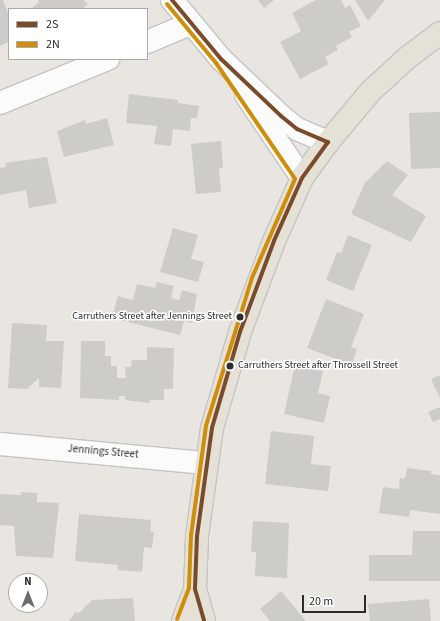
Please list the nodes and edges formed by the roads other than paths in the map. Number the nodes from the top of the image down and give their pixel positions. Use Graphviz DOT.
graph roads {
  1 [pos="172,0"];
  2 [pos="190,24"];
  3 [pos="440,33"];
  4 [pos="148,42"];
  5 [pos="221,59"];
  6 [pos="106,60"];
  7 [pos="0,103"];
  8 [pos="328,142"];
  9 [pos="302,178"];
  10 [pos="0,444"];
  11 [pos="206,463"];
  12 [pos="195,589"];
  13 [pos="183,621"];
  14 [pos="204,621"];
  1 -- 2 [label="street"];
  2 -- 4 [label="street"];
  2 -- 5 [label="street"];
  3 -- 8 [label="main road"];
  5 -- 8 [label="street"];
  5 -- 9 [label="street"];
  6 -- 7 [label="street"];
  8 -- 9 [label="main road"];
  9 -- 11 [label="main road"];
  10 -- 11 [label="street, Jennings Street"];
  11 -- 12 [label="main road"];
  12 -- 13 [label="main road"];
  12 -- 14 [label="main road"];
}
